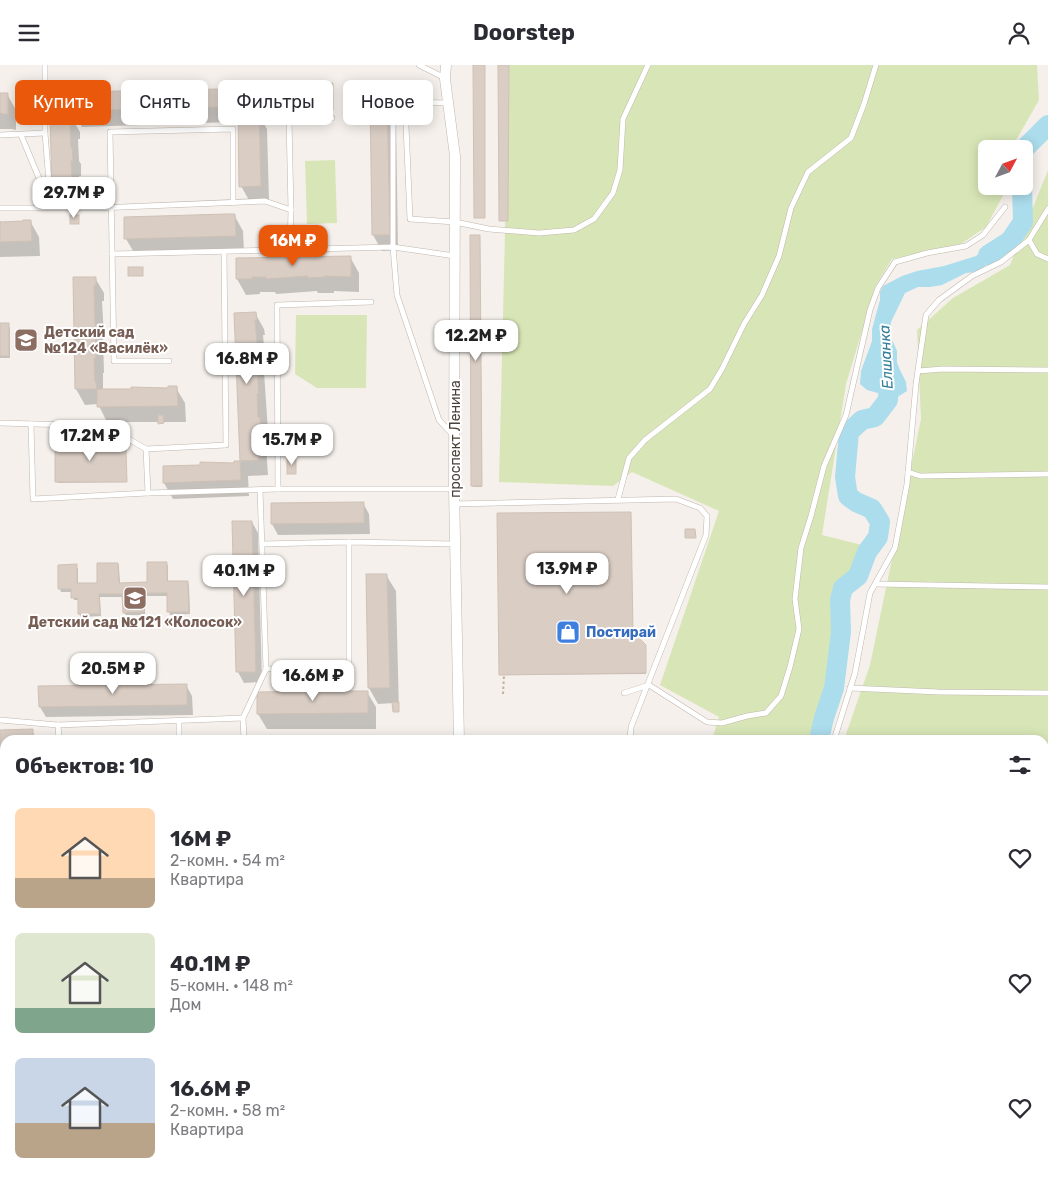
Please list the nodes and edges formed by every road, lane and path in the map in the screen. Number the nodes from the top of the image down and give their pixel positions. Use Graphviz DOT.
graph roads {
  1 [pos="45,65"];
  2 [pos="419,65"];
  3 [pos="446,65"];
  4 [pos="648,65"];
  5 [pos="876,65"];
  6 [pos="446,79"];
  7 [pos="449,103"];
  8 [pos="289,125"];
  9 [pos="393,125"];
  10 [pos="45,133"];
  11 [pos="0,135"];
  12 [pos="21,135"];
  13 [pos="233,202"];
  14 [pos="0,207"];
  15 [pos="51,207"];
  16 [pos="111,207"];
  17 [pos="1005,207"];
  18 [pos="1048,209"];
  19 [pos="291,210"];
  20 [pos="455,222"];
  21 [pos="1029,240"];
  22 [pos="394,247"];
  23 [pos="290,249"];
  24 [pos="224,252"];
  25 [pos="112,253"];
  26 [pos="455,256"];
  27 [pos="1048,259"];
  28 [pos="370,302"];
  29 [pos="170,361"];
  30 [pos="1048,370"];
  31 [pos="918,371"];
  32 [pos="0,423"];
  33 [pos="31,424"];
  34 [pos="454,436"];
  35 [pos="146,449"];
  36 [pos="908,472"];
  37 [pos="1048,474"];
  38 [pos="278,489"];
  39 [pos="454,489"];
  40 [pos="260,490"];
  41 [pos="148,493"];
  42 [pos="618,499"];
  43 [pos="454,504"];
  44 [pos="349,542"];
  45 [pos="262,544"];
  46 [pos="455,544"];
  47 [pos="875,584"];
  48 [pos="1048,587"];
  49 [pos="266,669"];
  50 [pos="504,675"];
  51 [pos="649,685"];
  52 [pos="850,687"];
  53 [pos="624,693"];
  54 [pos="1048,693"];
  55 [pos="503,694"];
  56 [pos="243,718"];
  57 [pos="0,721"];
  58 [pos="179,721"];
  59 [pos="58,725"];
  60 [pos="59,735"];
  61 [pos="179,735"];
  62 [pos="244,735"];
  63 [pos="458,735"];
  64 [pos="630,735"];
  65 [pos="836,735"];
  1 -- 10 [label="lane"];
  2 -- 6 [label="lane"];
  3 -- 6 [label="street, проспект Ленина"];
  4 -- 20 [label="lane"];
  5 -- 42 [label="lane"];
  6 -- 7 [label="street, проспект Ленина"];
  7 -- 20 [label="street, проспект Ленина"];
  7 -- 20 [label="lane"];
  8 -- 19 [label="lane"];
  9 -- 22 [label="lane"];
  10 -- 12 [label="lane"];
  10 -- 15 [label="lane"];
  11 -- 12 [label="lane"];
  12 -- 15 [label="lane"];
  13 -- 16 [label="lane"];
  13 -- 16 [label="lane"];
  13 -- 19 [label="lane"];
  14 -- 15 [label="lane"];
  15 -- 16 [label="lane"];
  16 -- 25 [label="lane"];
  17 -- 51 [label="lane"];
  18 -- 21 [label="lane"];
  19 -- 23 [label="lane"];
  20 -- 26 [label="street, проспект Ленина"];
  21 -- 27 [label="lane"];
  21 -- 31 [label="lane"];
  22 -- 23 [label="lane"];
  22 -- 26 [label="lane"];
  22 -- 34 [label="lane"];
  23 -- 24 [label="lane"];
  24 -- 25 [label="lane"];
  24 -- 35 [label="lane"];
  25 -- 29 [label="lane"];
  26 -- 34 [label="street, проспект Ленина"];
  28 -- 38 [label="lane"];
  30 -- 31 [label="lane"];
  31 -- 36 [label="lane"];
  32 -- 33 [label="lane"];
  33 -- 35 [label="lane"];
  33 -- 41 [label="lane"];
  34 -- 39 [label="street, проспект Ленина"];
  35 -- 41 [label="lane"];
  36 -- 37 [label="lane"];
  36 -- 47 [label="lane"];
  38 -- 39 [label="lane"];
  38 -- 40 [label="lane"];
  39 -- 43 [label="street, проспект Ленина"];
  40 -- 41 [label="lane"];
  40 -- 45 [label="lane"];
  42 -- 43 [label="lane"];
  42 -- 51 [label="lane"];
  43 -- 46 [label="street, проспект Ленина"];
  44 -- 45 [label="lane"];
  44 -- 46 [label="lane"];
  44 -- 49 [label="lane"];
  45 -- 49 [label="lane"];
  46 -- 63 [label="street, проспект Ленина"];
  47 -- 48 [label="lane"];
  47 -- 52 [label="lane"];
  49 -- 56 [label="lane"];
  50 -- 55 [label="path"];
  51 -- 53 [label="lane"];
  51 -- 64 [label="lane"];
  52 -- 54 [label="lane"];
  52 -- 65 [label="lane"];
  56 -- 58 [label="lane"];
  56 -- 62 [label="lane"];
  57 -- 59 [label="lane"];
  58 -- 59 [label="lane"];
  58 -- 61 [label="lane"];
  59 -- 60 [label="lane"];
}
